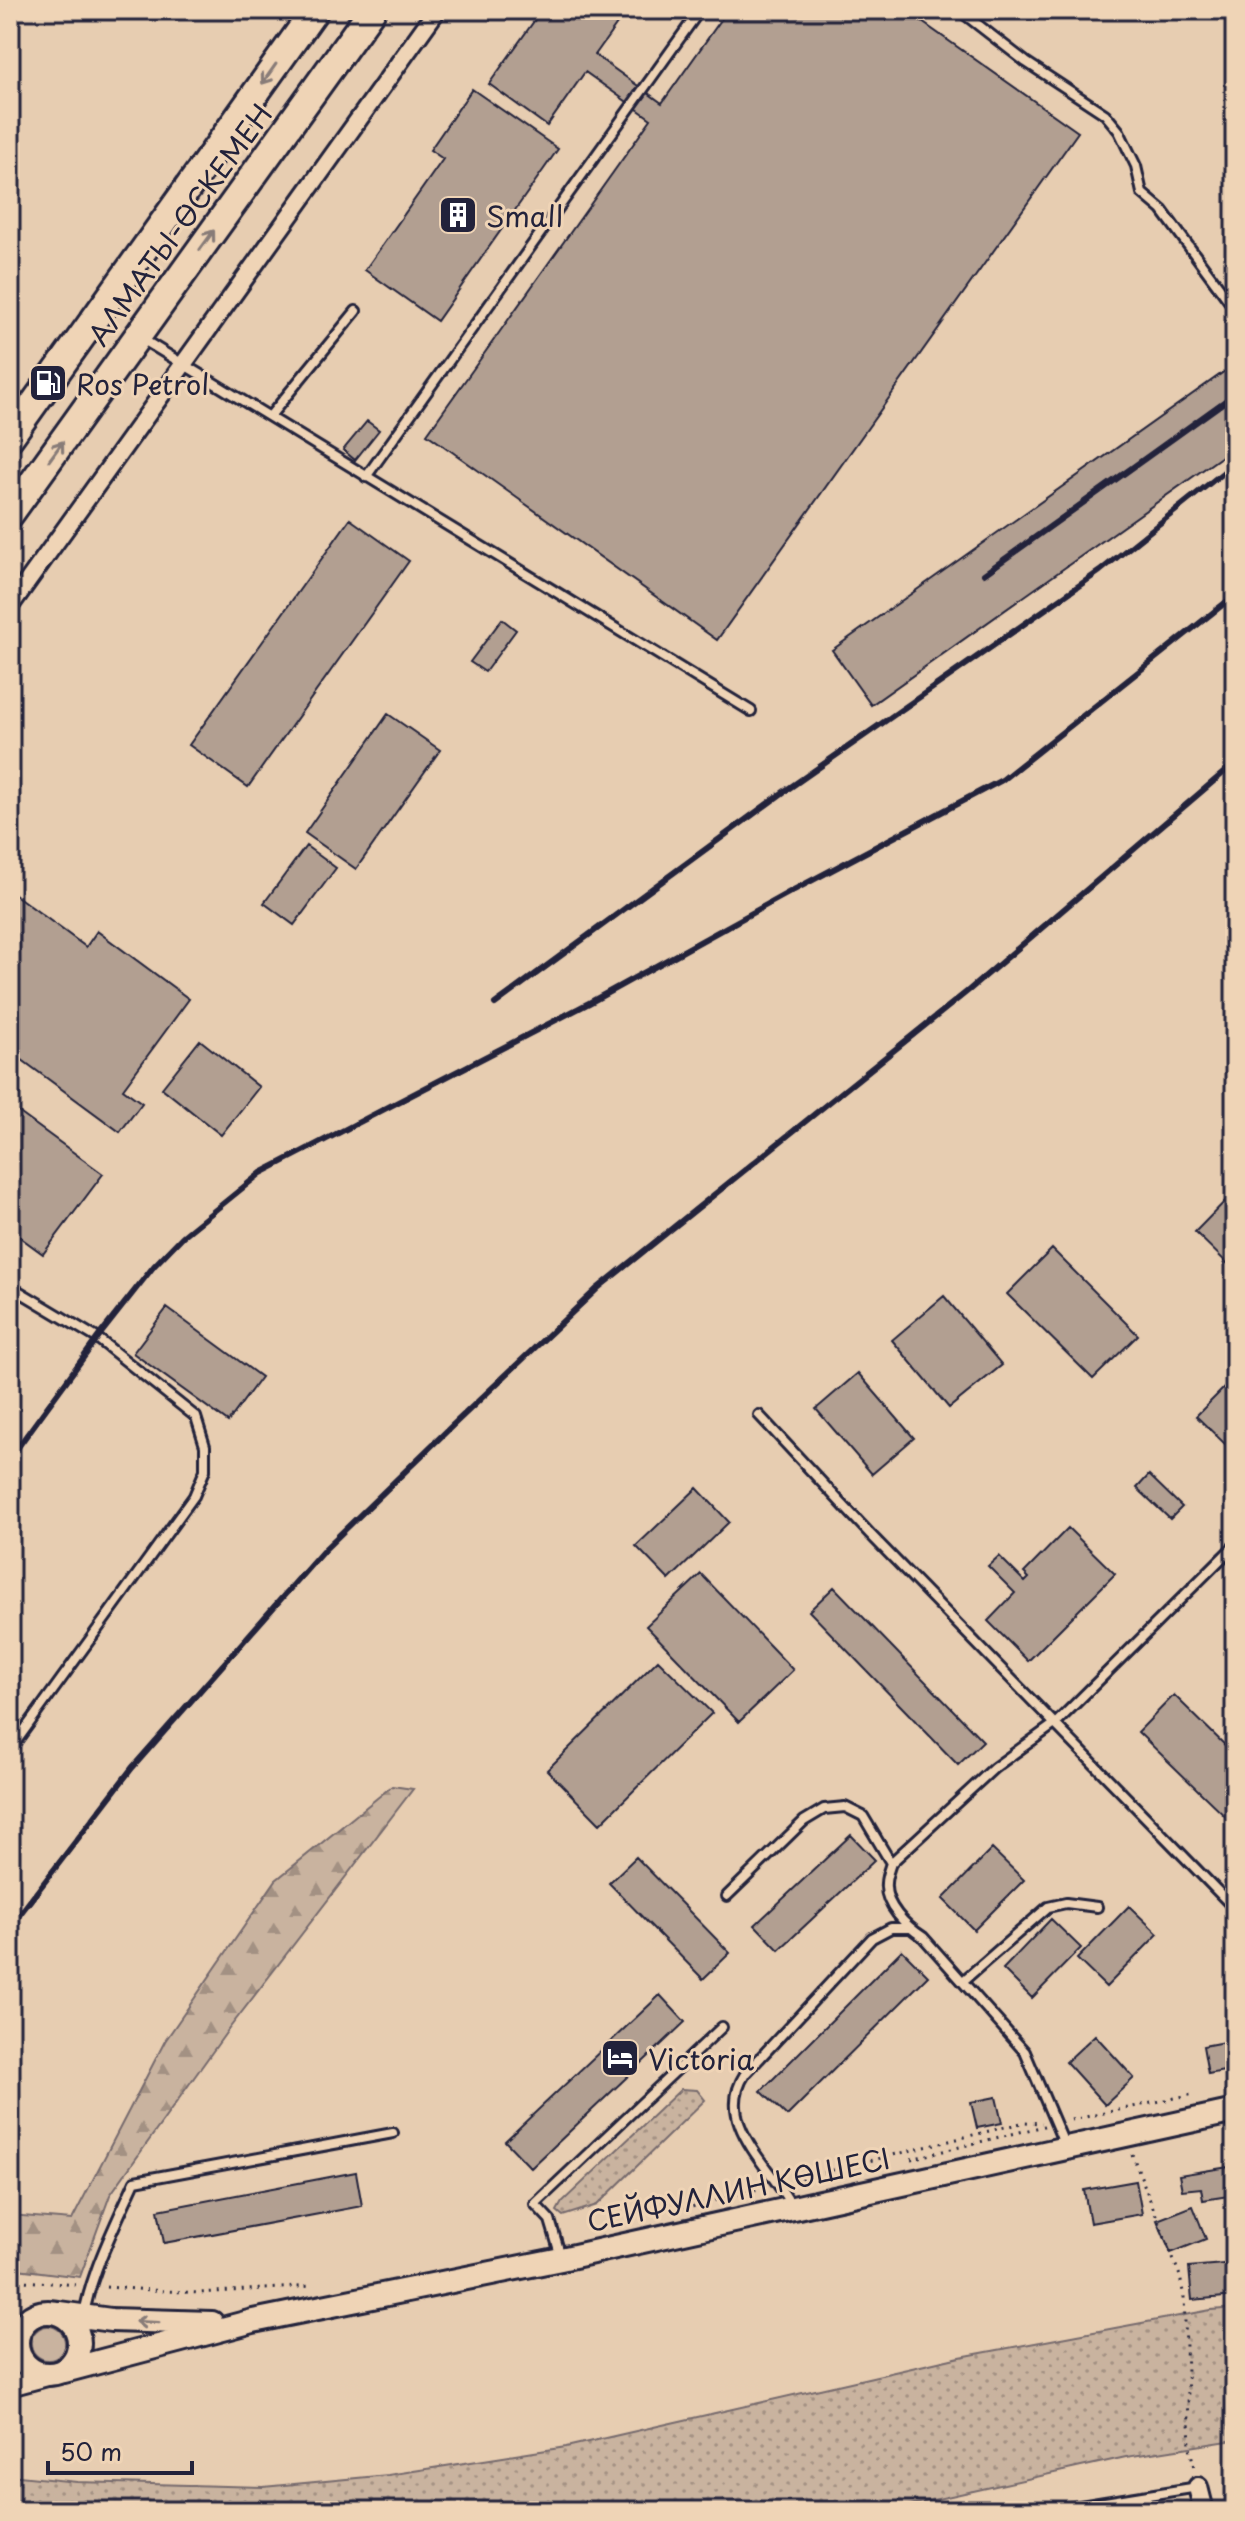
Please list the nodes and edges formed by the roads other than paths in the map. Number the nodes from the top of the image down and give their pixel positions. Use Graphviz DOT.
graph roads {
  1 [pos="315,10"];
  2 [pos="372,10"];
  3 [pos="437,10"];
  4 [pos="700,10"];
  5 [pos="959,10"];
  6 [pos="1235,309"];
  7 [pos="356,311"];
  8 [pos="138,336"];
  9 [pos="185,364"];
  10 [pos="270,416"];
  11 [pos="10,437"];
  12 [pos="366,477"];
  13 [pos="10,514"];
  14 [pos="10,606"];
  15 [pos="751,711"];
  16 [pos="10,1286"];
  17 [pos="759,1415"];
  18 [pos="1235,1545"];
  19 [pos="1056,1723"];
  20 [pos="10,1750"];
  21 [pos="891,1863"];
  22 [pos="727,1896"];
  23 [pos="1097,1907"];
  24 [pos="1235,1909"];
  25 [pos="908,1928"];
  26 [pos="963,1981"];
  27 [pos="722,2027"];
  28 [pos="1235,2111"];
  29 [pos="393,2133"];
  30 [pos="1066,2148"];
  31 [pos="792,2208"];
  32 [pos="561,2259"];
  33 [pos="53,2312"];
  34 [pos="82,2316"];
  35 [pos="14,2321"];
  36 [pos="253,2321"];
  37 [pos="80,2340"];
  38 [pos="16,2358"];
  39 [pos="58,2373"];
  40 [pos="10,2386"];
  41 [pos="1196,2478"];
  42 [pos="1049,2511"];
  43 [pos="1204,2511"];
  1 -- 11 [label="highway, АЛМАТЫ-ӨСКЕМЕН, one-way"];
  8 -- 2 [label="highway, АЛМАТЫ-ӨСКЕМЕН, one-way"];
  3 -- 9 [label="street"];
  4 -- 12 [label="lane"];
  5 -- 6 [label="lane"];
  7 -- 10 [label="lane"];
  8 -- 9 [label="lane"];
  13 -- 8 [label="highway, АЛМАТЫ-ӨСКЕМЕН, one-way"];
  9 -- 10 [label="lane"];
  9 -- 14 [label="street"];
  10 -- 12 [label="lane"];
  12 -- 15 [label="lane"];
  16 -- 20 [label="lane"];
  17 -- 19 [label="lane"];
  18 -- 19 [label="lane"];
  19 -- 21 [label="lane"];
  19 -- 24 [label="lane"];
  21 -- 22 [label="lane"];
  21 -- 25 [label="lane"];
  23 -- 26 [label="lane"];
  25 -- 26 [label="lane"];
  25 -- 31 [label="lane"];
  26 -- 30 [label="lane"];
  27 -- 32 [label="lane"];
  28 -- 30 [label="main road, СЕЙФУЛЛИН КӨШЕСІ"];
  29 -- 34 [label="lane"];
  30 -- 31 [label="main road, СЕЙФУЛЛИН КӨШЕСІ"];
  31 -- 32 [label="main road, СЕЙФУЛЛИН КӨШЕСІ"];
  32 -- 36 [label="main road, СЕЙФУЛЛИН КӨШЕСІ"];
  33 -- 34 [label="main road"];
  33 -- 35 [label="main road"];
  33 -- 37 [label="main road"];
  36 -- 34 [label="main road, one-way"];
  34 -- 37 [label="lane"];
  35 -- 38 [label="main road"];
  36 -- 39 [label="main road"];
  37 -- 39 [label="main road"];
  38 -- 39 [label="main road"];
  39 -- 40 [label="street"];
  41 -- 42 [label="lane"];
  41 -- 43 [label="street"];
}
